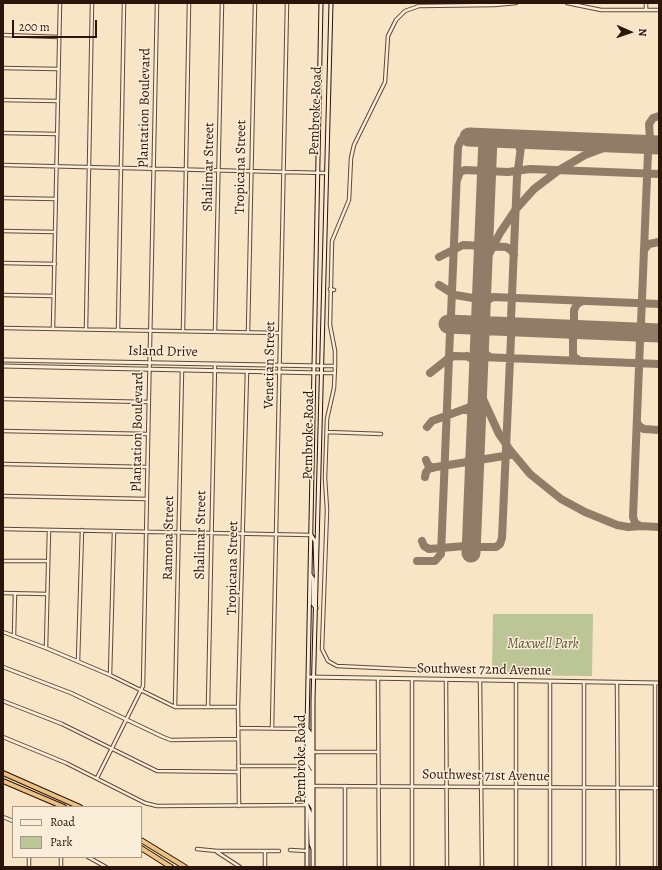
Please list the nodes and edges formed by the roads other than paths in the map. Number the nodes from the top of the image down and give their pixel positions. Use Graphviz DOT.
graph roads {
  1 [pos="60,3"];
  2 [pos="92,3"];
  3 [pos="124,3"];
  4 [pos="157,3"];
  5 [pos="190,3"];
  6 [pos="222,3"];
  7 [pos="255,3"];
  8 [pos="287,3"];
  9 [pos="321,3"];
  10 [pos="330,3"];
  11 [pos="516,3"];
  12 [pos="567,3"];
  13 [pos="646,3"];
  14 [pos="646,10"];
  15 [pos="659,10"];
  16 [pos="3,36"];
  17 [pos="59,36"];
  18 [pos="3,68"];
  19 [pos="58,69"];
  20 [pos="3,100"];
  21 [pos="58,101"];
  22 [pos="3,133"];
  23 [pos="57,134"];
  24 [pos="3,165"];
  25 [pos="56,166"];
  26 [pos="89,167"];
  27 [pos="121,168"];
  28 [pos="154,169"];
  29 [pos="186,169"];
  30 [pos="219,170"];
  31 [pos="251,170"];
  32 [pos="284,171"];
  33 [pos="319,172"];
  34 [pos="325,173"];
  35 [pos="3,198"];
  36 [pos="56,199"];
  37 [pos="3,230"];
  38 [pos="55,232"];
  39 [pos="3,263"];
  40 [pos="55,264"];
  41 [pos="330,289"];
  42 [pos="334,290"];
  43 [pos="3,295"];
  44 [pos="54,296"];
  45 [pos="3,328"];
  46 [pos="53,328"];
  47 [pos="86,329"];
  48 [pos="118,330"];
  49 [pos="150,330"];
  50 [pos="183,330"];
  51 [pos="215,331"];
  52 [pos="248,332"];
  53 [pos="280,333"];
  54 [pos="3,360"];
  55 [pos="150,363"];
  56 [pos="215,364"];
  57 [pos="3,366"];
  58 [pos="280,366"];
  59 [pos="315,366"];
  60 [pos="322,366"];
  61 [pos="335,366"];
  62 [pos="150,369"];
  63 [pos="182,370"];
  64 [pos="215,370"];
  65 [pos="247,371"];
  66 [pos="280,372"];
  67 [pos="315,373"];
  68 [pos="322,373"];
  69 [pos="335,373"];
  70 [pos="3,399"];
  71 [pos="149,402"];
  72 [pos="3,431"];
  73 [pos="326,432"];
  74 [pos="148,434"];
  75 [pos="381,434"];
  76 [pos="3,464"];
  77 [pos="148,467"];
  78 [pos="3,496"];
  79 [pos="147,499"];
  80 [pos="3,529"];
  81 [pos="49,530"];
  82 [pos="82,530"];
  83 [pos="114,531"];
  84 [pos="146,532"];
  85 [pos="179,533"];
  86 [pos="211,533"];
  87 [pos="244,534"];
  88 [pos="276,534"];
  89 [pos="311,535"];
  90 [pos="3,561"];
  91 [pos="48,562"];
  92 [pos="310,574"];
  93 [pos="317,576"];
  94 [pos="3,593"];
  95 [pos="16,593"];
  96 [pos="47,594"];
  97 [pos="316,608"];
  98 [pos="3,632"];
  99 [pos="14,636"];
  100 [pos="46,648"];
  101 [pos="78,661"];
  102 [pos="3,667"];
  103 [pos="422,670"];
  104 [pos="110,675"];
  105 [pos="309,677"];
  106 [pos="315,677"];
  107 [pos="378,679"];
  108 [pos="412,679"];
  109 [pos="446,680"];
  110 [pos="480,681"];
  111 [pos="516,681"];
  112 [pos="550,682"];
  113 [pos="584,682"];
  114 [pos="617,683"];
  115 [pos="655,683"];
  116 [pos="659,683"];
  117 [pos="141,690"];
  118 [pos="3,701"];
  119 [pos="176,707"];
  120 [pos="208,707"];
  121 [pos="238,707"];
  122 [pos="126,718"];
  123 [pos="239,728"];
  124 [pos="272,728"];
  125 [pos="307,729"];
  126 [pos="3,737"];
  127 [pos="238,740"];
  128 [pos="112,748"];
  129 [pos="313,752"];
  130 [pos="378,752"];
  131 [pos="238,766"];
  132 [pos="307,766"];
  133 [pos="313,769"];
  134 [pos="238,772"];
  135 [pos="3,773"];
  136 [pos="97,778"];
  137 [pos="3,781"];
  138 [pos="345,785"];
  139 [pos="313,786"];
  140 [pos="378,786"];
  141 [pos="412,786"];
  142 [pos="446,786"];
  143 [pos="481,786"];
  144 [pos="516,787"];
  145 [pos="549,787"];
  146 [pos="584,787"];
  147 [pos="618,788"];
  148 [pos="655,788"];
  149 [pos="659,788"];
  150 [pos="307,804"];
  151 [pos="62,806"];
  152 [pos="78,806"];
  153 [pos="239,806"];
  154 [pos="313,808"];
  155 [pos="142,841"];
  156 [pos="142,849"];
  157 [pos="197,849"];
  158 [pos="290,850"];
  159 [pos="217,851"];
  160 [pos="266,851"];
  161 [pos="279,851"];
  162 [pos="307,851"];
  163 [pos="313,851"];
  164 [pos="655,853"];
  165 [pos="659,853"];
  166 [pos="90,858"];
  167 [pos="106,867"];
  168 [pos="171,867"];
  169 [pos="185,867"];
  170 [pos="240,867"];
  171 [pos="265,867"];
  172 [pos="307,867"];
  173 [pos="313,867"];
  174 [pos="345,867"];
  175 [pos="379,867"];
  176 [pos="412,867"];
  177 [pos="447,867"];
  178 [pos="482,867"];
  179 [pos="516,867"];
  180 [pos="550,867"];
  181 [pos="584,867"];
  182 [pos="618,867"];
  183 [pos="655,867"];
  1 -- 17 [label="street"];
  2 -- 26 [label="street"];
  3 -- 27 [label="street"];
  4 -- 28 [label="street, Plantation Boulevard"];
  5 -- 29 [label="street"];
  6 -- 30 [label="street, Shalimar Street"];
  7 -- 31 [label="street, Tropicana Street"];
  8 -- 32 [label="street, Venetian Street"];
  9 -- 33 [label="main road, Pembroke Road"];
  10 -- 34 [label="main road, Pembroke Road"];
  11 -- 41 [label="street"];
  12 -- 14 [label="street"];
  13 -- 14 [label="street"];
  14 -- 15 [label="street"];
  16 -- 17 [label="street"];
  17 -- 19 [label="street"];
  18 -- 19 [label="street"];
  19 -- 21 [label="street"];
  20 -- 21 [label="street"];
  21 -- 23 [label="street"];
  22 -- 23 [label="street"];
  23 -- 25 [label="street"];
  24 -- 25 [label="street"];
  25 -- 26 [label="street"];
  25 -- 36 [label="street"];
  26 -- 27 [label="street"];
  26 -- 47 [label="street"];
  27 -- 28 [label="street"];
  27 -- 48 [label="street"];
  28 -- 29 [label="street"];
  28 -- 49 [label="street, Plantation Boulevard"];
  29 -- 30 [label="street"];
  29 -- 50 [label="street"];
  30 -- 31 [label="street"];
  30 -- 51 [label="street, Shalimar Street"];
  31 -- 32 [label="street"];
  31 -- 52 [label="street, Tropicana Street"];
  32 -- 33 [label="street"];
  32 -- 53 [label="street, Venetian Street"];
  33 -- 34 [label="street"];
  33 -- 59 [label="main road, Pembroke Road"];
  34 -- 60 [label="main road, Pembroke Road"];
  35 -- 36 [label="street"];
  36 -- 38 [label="street"];
  37 -- 38 [label="street"];
  38 -- 40 [label="street"];
  39 -- 40 [label="street"];
  40 -- 44 [label="street"];
  41 -- 42 [label="street"];
  41 -- 61 [label="street"];
  43 -- 44 [label="street"];
  44 -- 46 [label="street"];
  45 -- 46 [label="street"];
  46 -- 47 [label="street"];
  47 -- 48 [label="street"];
  48 -- 49 [label="street"];
  49 -- 50 [label="street"];
  49 -- 55 [label="street, Plantation Boulevard"];
  50 -- 51 [label="street"];
  51 -- 52 [label="street"];
  52 -- 53 [label="street"];
  53 -- 58 [label="street, Venetian Street"];
  54 -- 55 [label="main road, Island Drive"];
  55 -- 56 [label="main road, Island Drive"];
  55 -- 62 [label="street, Plantation Boulevard"];
  56 -- 58 [label="main road, Island Drive"];
  56 -- 64 [label="street, Shalimar Street"];
  57 -- 62 [label="main road, Island Drive"];
  58 -- 59 [label="main road, Island Drive"];
  58 -- 66 [label="street, Venetian Street"];
  59 -- 60 [label="main road, Island Drive"];
  59 -- 67 [label="main road, Pembroke Road"];
  60 -- 61 [label="street"];
  60 -- 68 [label="main road, Pembroke Road"];
  61 -- 69 [label="street"];
  62 -- 63 [label="main road, Island Drive"];
  62 -- 71 [label="street, Plantation Boulevard"];
  63 -- 64 [label="main road, Island Drive"];
  63 -- 85 [label="street, Ramona Street"];
  64 -- 65 [label="main road, Island Drive"];
  64 -- 86 [label="street, Shalimar Street"];
  65 -- 66 [label="main road, Island Drive"];
  65 -- 87 [label="street, Tropicana Street"];
  66 -- 67 [label="main road, Island Drive"];
  66 -- 88 [label="street, Venetian Street"];
  67 -- 68 [label="main road, Island Drive"];
  67 -- 89 [label="main road, Pembroke Road"];
  68 -- 69 [label="street"];
  68 -- 93 [label="main road, Pembroke Road"];
  69 -- 73 [label="street"];
  70 -- 71 [label="street"];
  71 -- 74 [label="street, Plantation Boulevard"];
  72 -- 74 [label="street"];
  73 -- 75 [label="street"];
  73 -- 103 [label="street"];
  74 -- 77 [label="street, Plantation Boulevard"];
  76 -- 77 [label="street"];
  77 -- 79 [label="street, Plantation Boulevard"];
  78 -- 79 [label="street"];
  79 -- 84 [label="street, Plantation Boulevard"];
  80 -- 81 [label="street"];
  81 -- 82 [label="street"];
  81 -- 91 [label="street"];
  82 -- 83 [label="street"];
  82 -- 101 [label="street"];
  83 -- 84 [label="street"];
  83 -- 104 [label="street"];
  84 -- 85 [label="street"];
  84 -- 117 [label="street, Plantation Boulevard"];
  85 -- 86 [label="street"];
  85 -- 119 [label="street, Ramona Street"];
  86 -- 87 [label="street"];
  86 -- 120 [label="street, Shalimar Street"];
  87 -- 88 [label="street"];
  87 -- 121 [label="street, Tropicana Street"];
  88 -- 89 [label="street"];
  88 -- 124 [label="street, Venetian Street"];
  89 -- 92 [label="main road, Pembroke Road"];
  89 -- 93 [label="main road"];
  90 -- 91 [label="street"];
  91 -- 96 [label="street"];
  92 -- 97 [label="main road"];
  92 -- 105 [label="main road, Pembroke Road"];
  93 -- 97 [label="main road, Pembroke Road"];
  94 -- 95 [label="street"];
  95 -- 96 [label="street"];
  95 -- 99 [label="street"];
  96 -- 100 [label="street"];
  97 -- 106 [label="main road, Pembroke Road"];
  98 -- 99 [label="street"];
  99 -- 100 [label="street"];
  100 -- 101 [label="street"];
  101 -- 104 [label="street"];
  102 -- 122 [label="street"];
  104 -- 117 [label="street"];
  105 -- 106 [label="main road, Southwest 72nd Avenue"];
  105 -- 125 [label="main road, Pembroke Road"];
  106 -- 107 [label="main road, Southwest 72nd Avenue"];
  106 -- 129 [label="main road, Pembroke Road"];
  107 -- 108 [label="main road, Southwest 72nd Avenue"];
  107 -- 130 [label="street"];
  108 -- 109 [label="main road, Southwest 72nd Avenue"];
  108 -- 141 [label="street"];
  109 -- 110 [label="main road, Southwest 72nd Avenue"];
  109 -- 142 [label="street"];
  110 -- 111 [label="main road, Southwest 72nd Avenue"];
  110 -- 143 [label="street"];
  111 -- 112 [label="main road, Southwest 72nd Avenue"];
  111 -- 144 [label="street"];
  112 -- 113 [label="main road, Southwest 72nd Avenue"];
  112 -- 145 [label="street"];
  113 -- 114 [label="main road, Southwest 72nd Avenue"];
  113 -- 146 [label="street"];
  114 -- 115 [label="main road, Southwest 72nd Avenue"];
  114 -- 147 [label="street"];
  115 -- 116 [label="main road, Southwest 72nd Avenue"];
  115 -- 148 [label="street"];
  117 -- 119 [label="street"];
  117 -- 122 [label="street, Plantation Boulevard"];
  118 -- 128 [label="street"];
  119 -- 120 [label="street"];
  120 -- 121 [label="street"];
  121 -- 123 [label="street, Tropicana Street"];
  122 -- 127 [label="street"];
  122 -- 128 [label="street, Plantation Boulevard"];
  123 -- 124 [label="street"];
  123 -- 127 [label="street, Tropicana Street"];
  124 -- 125 [label="street"];
  125 -- 132 [label="main road, Pembroke Road"];
  125 -- 133 [label="main road"];
  126 -- 136 [label="street"];
  127 -- 131 [label="street, Tropicana Street"];
  128 -- 134 [label="street"];
  128 -- 136 [label="street, Plantation Boulevard"];
  129 -- 130 [label="street"];
  129 -- 133 [label="main road, Pembroke Road"];
  130 -- 140 [label="street"];
  131 -- 132 [label="street"];
  131 -- 134 [label="street, Tropicana Street"];
  132 -- 150 [label="main road, Pembroke Road"];
  132 -- 154 [label="main road"];
  133 -- 139 [label="main road, Pembroke Road"];
  134 -- 153 [label="street, Tropicana Street"];
  135 -- 152 [label="highway"];
  136 -- 153 [label="street"];
  137 -- 151 [label="highway"];
  138 -- 139 [label="street, Southwest 71st Avenue"];
  138 -- 140 [label="street, Southwest 71st Avenue"];
  138 -- 174 [label="street"];
  139 -- 154 [label="main road, Pembroke Road"];
  140 -- 141 [label="street, Southwest 71st Avenue"];
  140 -- 175 [label="street"];
  141 -- 142 [label="street, Southwest 71st Avenue"];
  141 -- 176 [label="street"];
  142 -- 143 [label="street, Southwest 71st Avenue"];
  142 -- 177 [label="street"];
  143 -- 144 [label="street, Southwest 71st Avenue"];
  143 -- 178 [label="street"];
  144 -- 145 [label="street, Southwest 71st Avenue"];
  144 -- 179 [label="street"];
  145 -- 146 [label="street, Southwest 71st Avenue"];
  145 -- 180 [label="street"];
  146 -- 147 [label="street, Southwest 71st Avenue"];
  146 -- 181 [label="street"];
  147 -- 148 [label="street, Southwest 71st Avenue"];
  147 -- 182 [label="street"];
  148 -- 149 [label="street, Southwest 71st Avenue"];
  148 -- 164 [label="street"];
  150 -- 153 [label="street"];
  150 -- 162 [label="main road, Pembroke Road"];
  150 -- 163 [label="main road"];
  154 -- 163 [label="main road, Pembroke Road"];
  155 -- 169 [label="highway"];
  156 -- 168 [label="highway"];
  157 -- 159 [label="street"];
  158 -- 162 [label="street"];
  159 -- 160 [label="street"];
  159 -- 170 [label="street"];
  160 -- 161 [label="street"];
  160 -- 171 [label="street"];
  162 -- 172 [label="main road, Pembroke Road"];
  163 -- 173 [label="main road, Pembroke Road"];
  164 -- 165 [label="street"];
  164 -- 183 [label="street"];
  166 -- 167 [label="street"];
}
